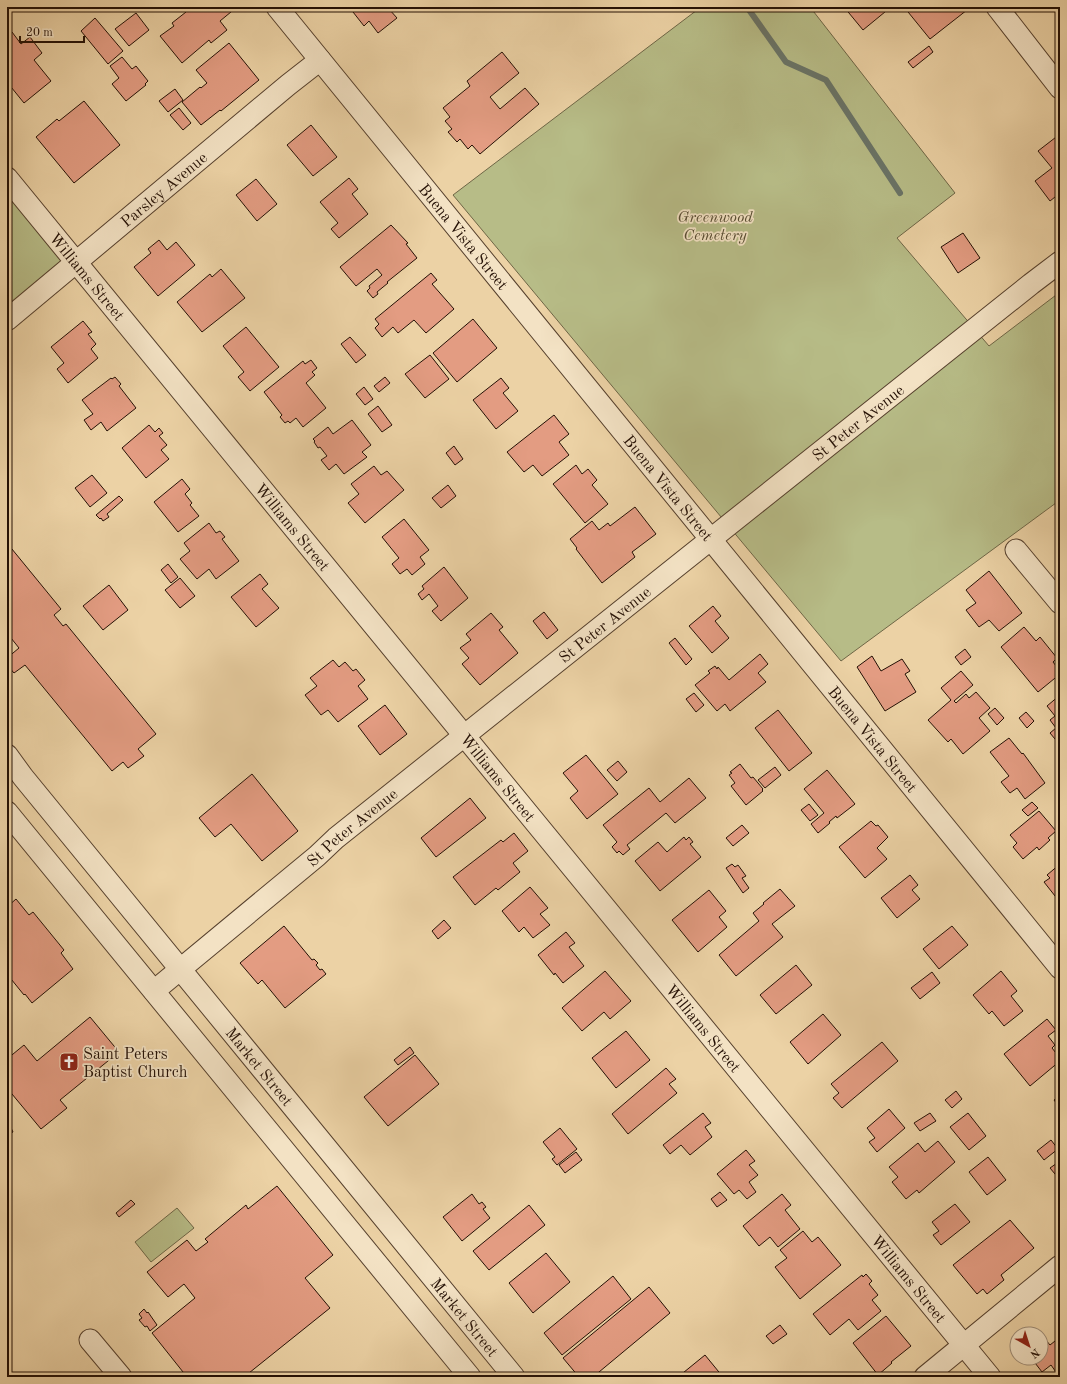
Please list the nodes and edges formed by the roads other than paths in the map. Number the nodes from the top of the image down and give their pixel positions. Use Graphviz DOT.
graph roads {
  1 [pos="277,7"];
  2 [pos="997,7"];
  3 [pos="320,60"];
  4 [pos="1060,88"];
  5 [pos="7,178"];
  6 [pos="76,262"];
  7 [pos="1060,262"];
  8 [pos="7,320"];
  9 [pos="710,538"];
  10 [pos="1016,550"];
  11 [pos="1060,603"];
  12 [pos="464,735"];
  13 [pos="7,755"];
  14 [pos="7,812"];
  15 [pos="1060,968"];
  16 [pos="180,969"];
  17 [pos="154,991"];
  18 [pos="1060,1266"];
  19 [pos="464,1316"];
  20 [pos="437,1337"];
  21 [pos="90,1340"];
  22 [pos="964,1346"];
  23 [pos="121,1377"];
  24 [pos="470,1377"];
  25 [pos="514,1377"];
  26 [pos="925,1377"];
  27 [pos="990,1377"];
  1 -- 3 [label="street, Buena Vista Street"];
  2 -- 4 [label="street"];
  3 -- 6 [label="street, Parsley Avenue"];
  3 -- 9 [label="street, Buena Vista Street"];
  5 -- 6 [label="street, Williams Street"];
  6 -- 8 [label="street, Parsley Avenue"];
  6 -- 12 [label="street, Williams Street"];
  7 -- 9 [label="street, St Peter Avenue"];
  9 -- 12 [label="street, St Peter Avenue"];
  9 -- 15 [label="street, Buena Vista Street"];
  10 -- 11 [label="street"];
  12 -- 16 [label="street, St Peter Avenue"];
  12 -- 22 [label="street, Williams Street"];
  13 -- 16 [label="street, Market Street"];
  14 -- 17 [label="street"];
  16 -- 17 [label="street, St Peter Avenue"];
  16 -- 19 [label="street, Market Street"];
  17 -- 20 [label="street"];
  18 -- 22 [label="street"];
  19 -- 20 [label="street"];
  19 -- 25 [label="street, Market Street"];
  20 -- 24 [label="street"];
  21 -- 23 [label="street"];
  22 -- 26 [label="street"];
  22 -- 27 [label="street, Williams Street"];
}
